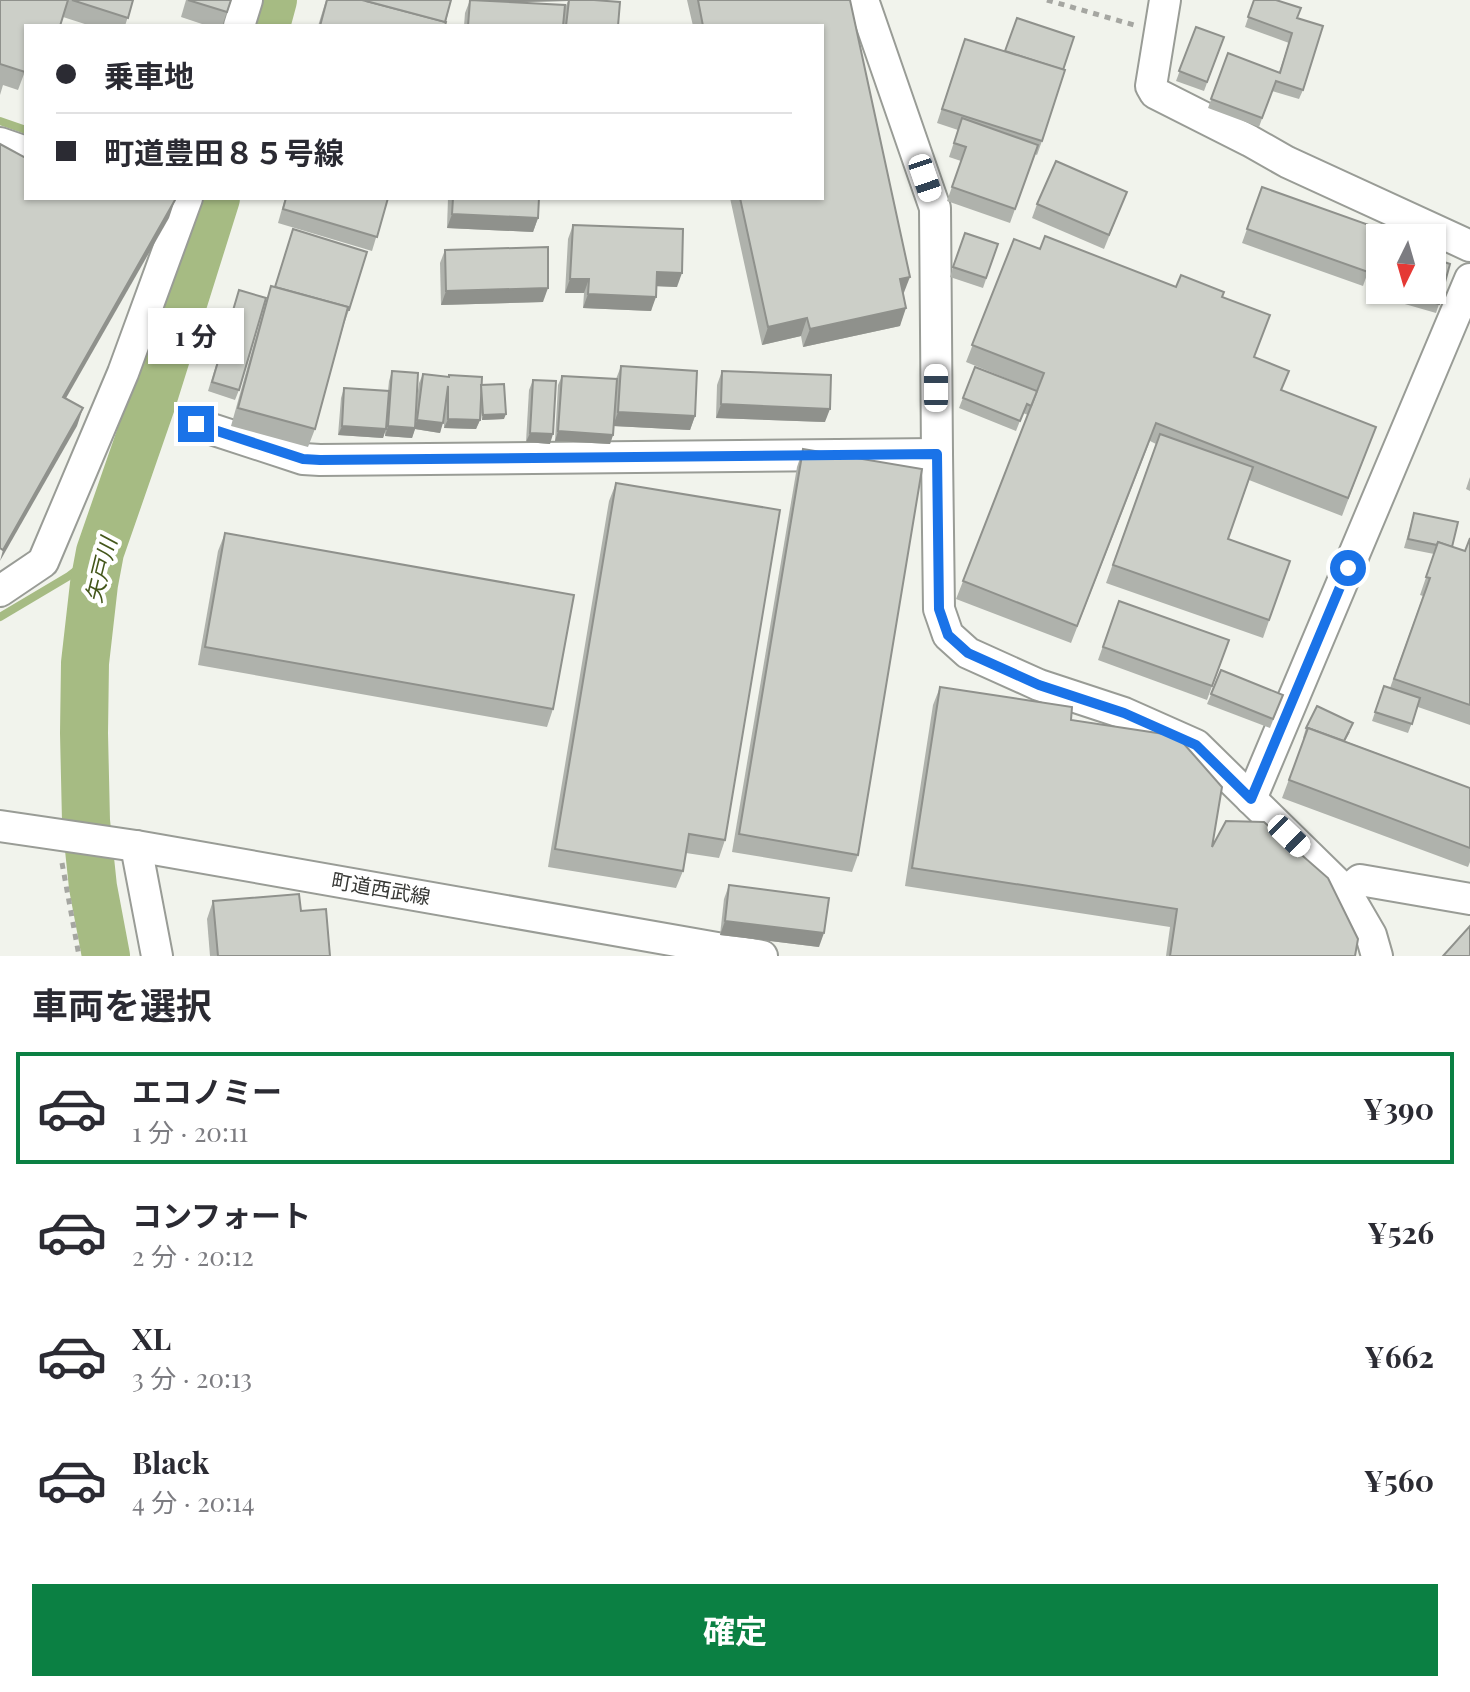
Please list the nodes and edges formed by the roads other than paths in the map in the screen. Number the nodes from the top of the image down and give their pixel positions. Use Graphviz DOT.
graph roads {
  1 [pos="247,0"];
  2 [pos="863,0"];
  3 [pos="1165,0"];
  4 [pos="240,24"];
  5 [pos="0,143"];
  6 [pos="24,151"];
  7 [pos="180,200"];
  8 [pos="1470,246"];
  9 [pos="1470,279"];
  10 [pos="196,424"];
  11 [pos="937,454"];
  12 [pos="0,591"];
  13 [pos="1251,799"];
  14 [pos="0,826"];
  15 [pos="136,846"];
  16 [pos="1346,892"];
  17 [pos="1470,899"];
  18 [pos="157,956"];
  19 [pos="762,956"];
  20 [pos="1377,956"];
  1 -- 4 [label="street"];
  2 -- 11 [label="street"];
  3 -- 8 [label="street"];
  5 -- 6 [label="street"];
  7 -- 12 [label="street"];
  9 -- 13 [label="street"];
  10 -- 11 [label="street"];
  11 -- 13 [label="street"];
  13 -- 16 [label="street"];
  14 -- 15 [label="street, 町道西武線"];
  15 -- 18 [label="street"];
  15 -- 19 [label="street, 町道西武線"];
  16 -- 17 [label="street"];
  16 -- 20 [label="street"];
}
